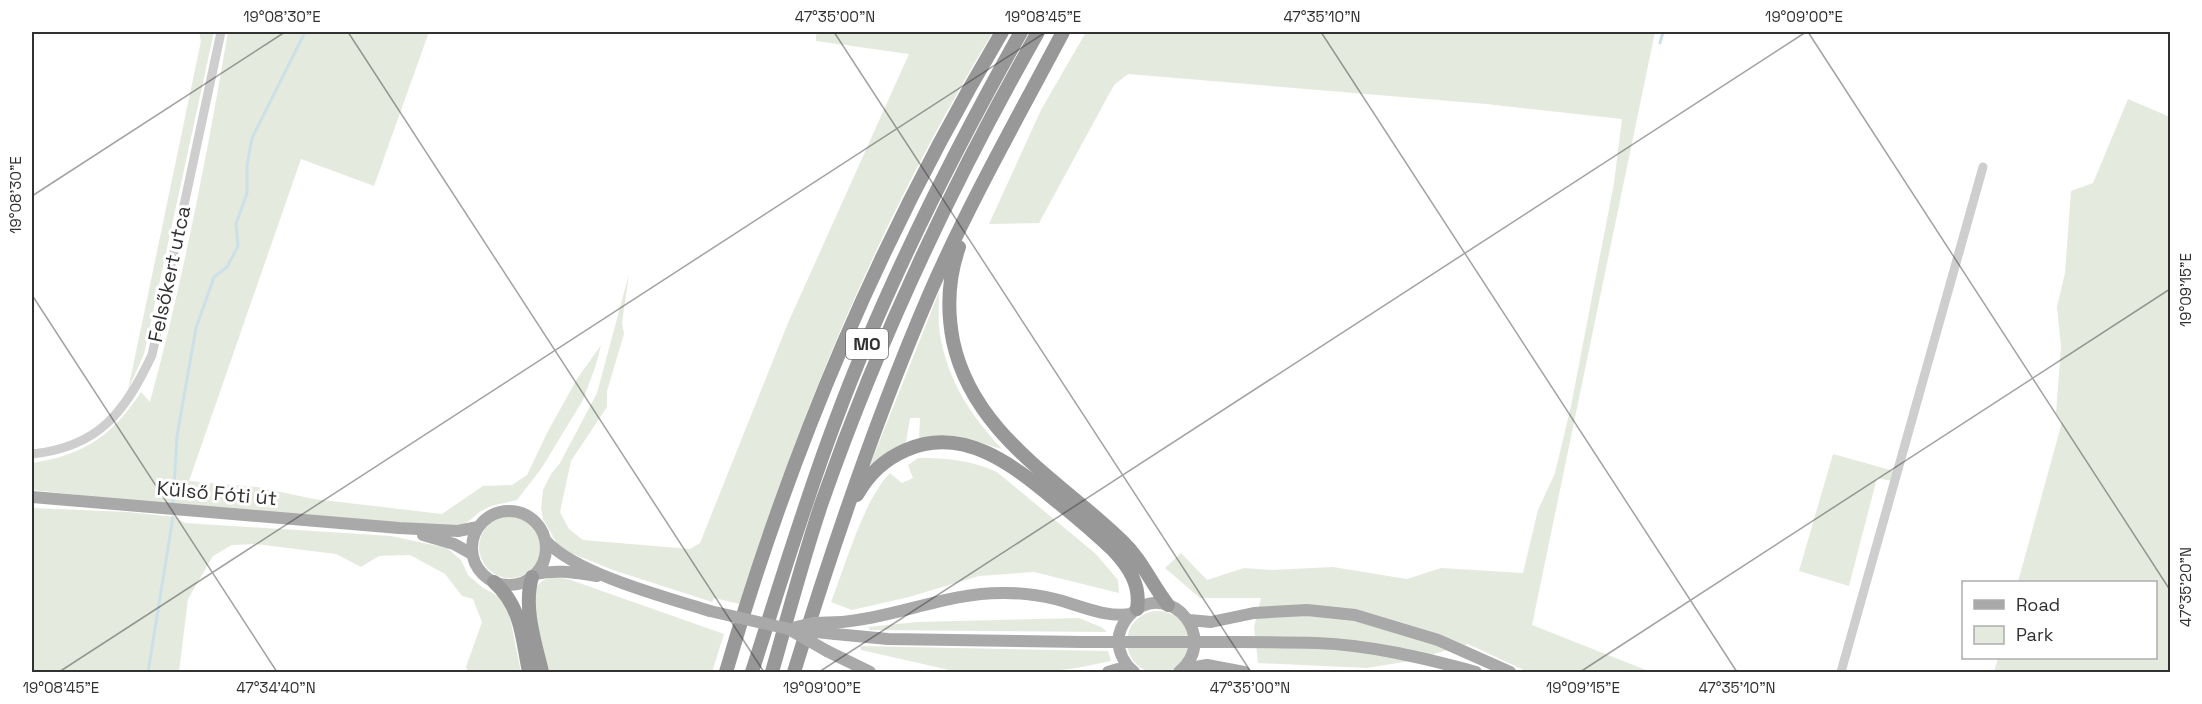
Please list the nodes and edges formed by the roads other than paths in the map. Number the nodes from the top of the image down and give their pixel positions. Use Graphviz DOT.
graph roads {
  1 [pos="221,32"];
  2 [pos="1002,32"];
  3 [pos="1021,32"];
  4 [pos="1038,32"];
  5 [pos="1063,32"];
  6 [pos="1983,167"];
  7 [pos="968,216"];
  8 [pos="32,454"];
  9 [pos="32,497"];
  10 [pos="844,518"];
  11 [pos="478,527"];
  12 [pos="399,528"];
  13 [pos="546,541"];
  14 [pos="472,554"];
  15 [pos="534,575"];
  16 [pos="611,579"];
  17 [pos="494,582"];
  18 [pos="1168,605"];
  19 [pos="1134,611"];
  20 [pos="1189,620"];
  21 [pos="789,629"];
  22 [pos="1182,670"];
  23 [pos="1132,671"];
  24 [pos="530,672"];
  25 [pos="542,672"];
  26 [pos="726,672"];
  27 [pos="752,672"];
  28 [pos="772,672"];
  29 [pos="794,672"];
  30 [pos="870,672"];
  31 [pos="1108,672"];
  32 [pos="1244,672"];
  33 [pos="1476,672"];
  34 [pos="1510,672"];
  35 [pos="1841,672"];
  1 -- 8 [label="street, Felsőkert utca"];
  2 -- 26 [label="highway"];
  3 -- 27 [label="highway, M0"];
  4 -- 28 [label="highway, M0"];
  5 -- 7 [label="highway"];
  6 -- 35 [label="street"];
  7 -- 10 [label="highway"];
  7 -- 18 [label="highway"];
  9 -- 12 [label="main road, Külső Fóti út"];
  10 -- 19 [label="highway"];
  10 -- 29 [label="highway"];
  11 -- 12 [label="main road, Külső Fóti út"];
  11 -- 13 [label="main road"];
  11 -- 14 [label="main road"];
  12 -- 14 [label="main road, Külső Fóti út"];
  13 -- 15 [label="main road"];
  13 -- 16 [label="main road"];
  14 -- 17 [label="main road"];
  15 -- 16 [label="main road"];
  15 -- 17 [label="main road"];
  15 -- 25 [label="highway"];
  16 -- 21 [label="main road, bridge"];
  17 -- 24 [label="highway"];
  18 -- 19 [label="main road"];
  18 -- 20 [label="main road"];
  19 -- 21 [label="main road, bridge"];
  19 -- 23 [label="main road"];
  20 -- 22 [label="main road"];
  20 -- 34 [label="main road"];
  21 -- 30 [label="main road, bridge"];
  21 -- 33 [label="main road, bridge"];
  22 -- 32 [label="main road"];
  23 -- 31 [label="main road"];
}
